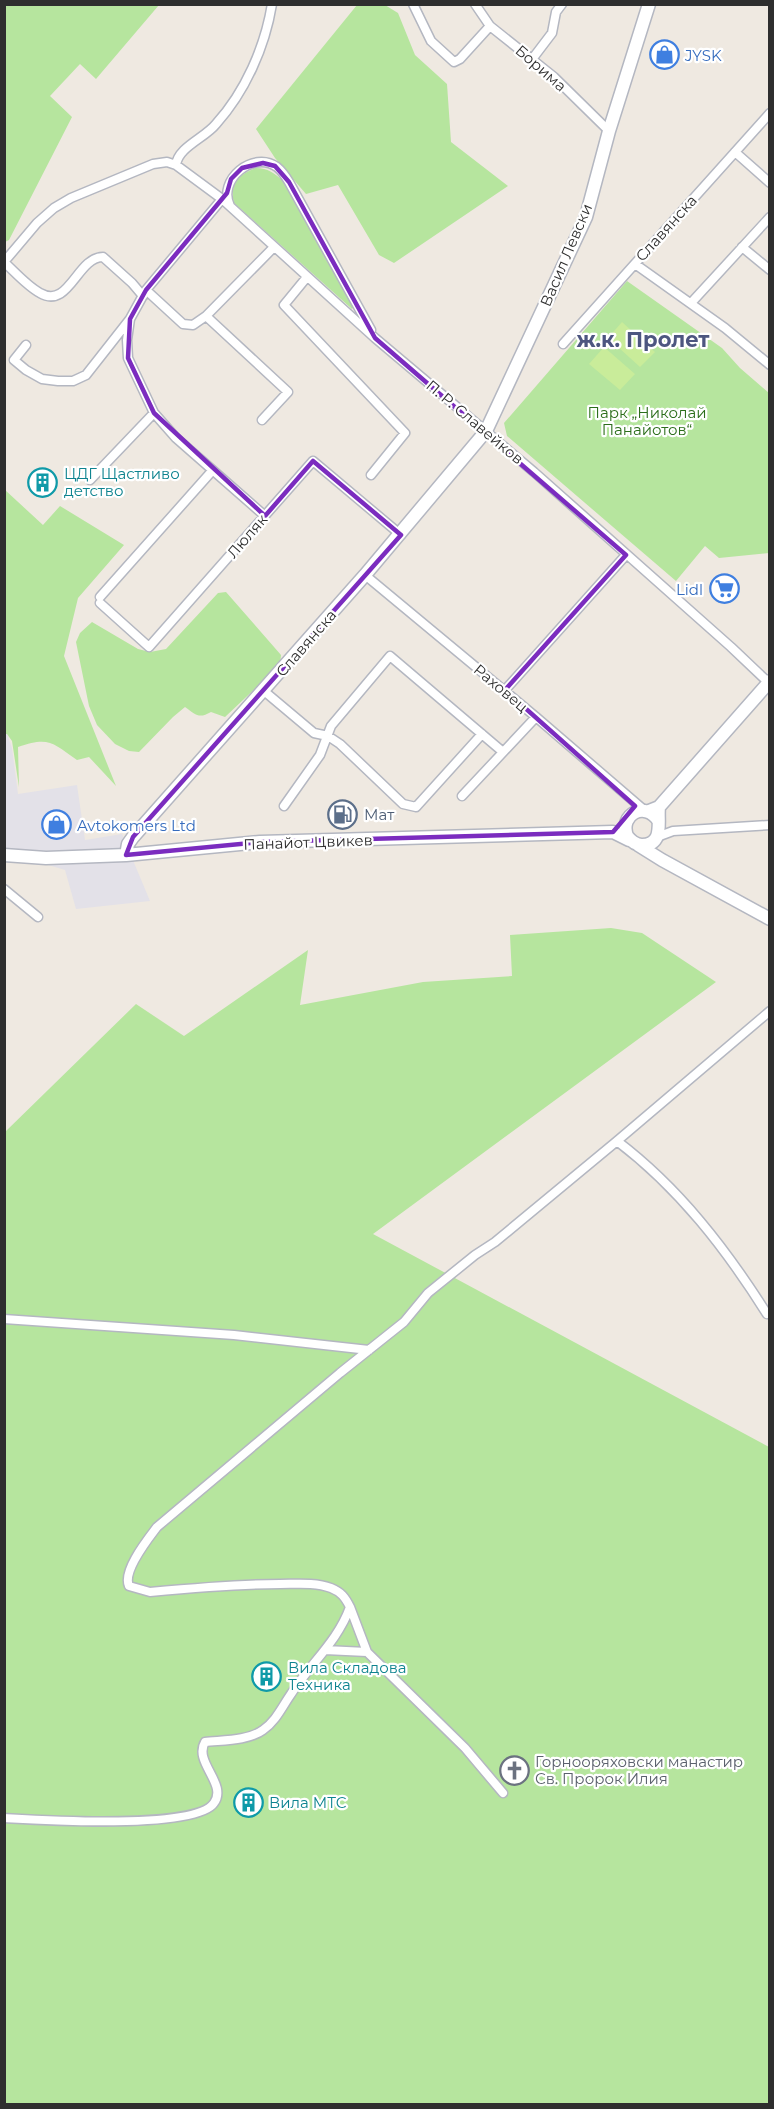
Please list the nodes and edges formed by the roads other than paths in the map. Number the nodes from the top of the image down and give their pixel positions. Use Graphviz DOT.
graph roads {
  1 [pos="272,4"];
  2 [pos="413,4"];
  3 [pos="475,4"];
  4 [pos="562,4"];
  5 [pos="649,4"];
  6 [pos="490,26"];
  7 [pos="533,58"];
  8 [pos="770,113"];
  9 [pos="609,130"];
  10 [pos="735,152"];
  11 [pos="176,165"];
  12 [pos="770,183"];
  13 [pos="222,199"];
  14 [pos="232,209"];
  15 [pos="770,217"];
  16 [pos="274,247"];
  17 [pos="742,247"];
  18 [pos="4,262"];
  19 [pos="635,264"];
  20 [pos="770,270"];
  21 [pos="307,277"];
  22 [pos="145,293"];
  23 [pos="691,303"];
  24 [pos="206,316"];
  25 [pos="130,319"];
  26 [pos="375,338"];
  27 [pos="563,344"];
  28 [pos="26,345"];
  29 [pos="770,365"];
  30 [pos="154,413"];
  31 [pos="262,420"];
  32 [pos="486,431"];
  33 [pos="212,471"];
  34 [pos="371,475"];
  35 [pos="90,480"];
  36 [pos="265,516"];
  37 [pos="401,535"];
  38 [pos="626,555"];
  39 [pos="366,575"];
  40 [pos="769,682"];
  41 [pos="505,690"];
  42 [pos="264,691"];
  43 [pos="536,717"];
  44 [pos="482,734"];
  45 [pos="328,736"];
  46 [pos="503,752"];
  47 [pos="462,796"];
  48 [pos="284,806"];
  49 [pos="641,811"];
  50 [pos="659,821"];
  51 [pos="770,825"];
  52 [pos="673,831"];
  53 [pos="613,832"];
  54 [pos="644,841"];
  55 [pos="4,855"];
  56 [pos="126,855"];
  57 [pos="4,889"];
  58 [pos="38,917"];
  59 [pos="770,918"];
  60 [pos="770,1011"];
  61 [pos="617,1142"];
  62 [pos="767,1314"];
  63 [pos="4,1319"];
  64 [pos="369,1350"];
  65 [pos="350,1606"];
  66 [pos="325,1650"];
  67 [pos="367,1652"];
  68 [pos="503,1793"];
  69 [pos="4,1818"];
  1 -- 11 [label="street"];
  2 -- 6 [label="street"];
  3 -- 6 [label="street, Борима"];
  4 -- 7 [label="street"];
  5 -- 9 [label="street, Васил Левски"];
  6 -- 7 [label="street, Борима"];
  7 -- 9 [label="street, Борима"];
  8 -- 10 [label="street, Славянска"];
  9 -- 32 [label="street, Васил Левски"];
  10 -- 12 [label="street"];
  10 -- 19 [label="street, Славянска"];
  11 -- 13 [label="street, П. Р. Славейков"];
  11 -- 18 [label="street"];
  13 -- 14 [label="street, П. Р. Славейков"];
  13 -- 22 [label="street"];
  14 -- 16 [label="street, П. Р. Славейков"];
  14 -- 26 [label="street"];
  15 -- 17 [label="street"];
  16 -- 21 [label="street, П. Р. Славейков"];
  16 -- 24 [label="street"];
  17 -- 20 [label="street"];
  17 -- 23 [label="street"];
  18 -- 22 [label="street"];
  19 -- 23 [label="street"];
  19 -- 27 [label="street, Славянска"];
  21 -- 26 [label="street, П. Р. Славейков"];
  21 -- 34 [label="street"];
  22 -- 24 [label="street"];
  22 -- 25 [label="street"];
  23 -- 29 [label="street"];
  24 -- 31 [label="street"];
  25 -- 28 [label="street"];
  25 -- 30 [label="street"];
  26 -- 32 [label="street, П. Р. Славейков"];
  30 -- 33 [label="street"];
  30 -- 35 [label="street"];
  32 -- 37 [label="street, Славянска"];
  32 -- 38 [label="street, П. Р. Славейков"];
  33 -- 36 [label="street"];
  33 -- 36 [label="street, Люляк"];
  36 -- 37 [label="street, Люляк"];
  37 -- 39 [label="street, Славянска"];
  38 -- 40 [label="street, П. Р. Славейков"];
  38 -- 41 [label="street"];
  39 -- 41 [label="street, Раховец"];
  39 -- 42 [label="street, Славянска"];
  40 -- 49 [label="street"];
  41 -- 43 [label="street, Раховец"];
  42 -- 45 [label="street"];
  42 -- 56 [label="street, Славянска"];
  43 -- 46 [label="street"];
  43 -- 49 [label="street, Раховец"];
  44 -- 45 [label="street"];
  44 -- 45 [label="street"];
  44 -- 46 [label="street"];
  45 -- 48 [label="street"];
  46 -- 47 [label="street"];
  49 -- 50 [label="street"];
  49 -- 53 [label="street"];
  49 -- 54 [label="street"];
  50 -- 52 [label="street"];
  50 -- 54 [label="street"];
  51 -- 52 [label="street"];
  52 -- 54 [label="street"];
  53 -- 54 [label="street, Панайот Цвикев"];
  53 -- 56 [label="street, Панайот Цвикев"];
  54 -- 59 [label="street"];
  55 -- 56 [label="street, Панайот Цвикев"];
  57 -- 58 [label="street"];
  60 -- 61 [label="street"];
  61 -- 62 [label="street"];
  61 -- 64 [label="street"];
  63 -- 64 [label="street"];
  64 -- 65 [label="street"];
  65 -- 66 [label="street"];
  65 -- 67 [label="street"];
  66 -- 67 [label="street"];
  66 -- 69 [label="street"];
  67 -- 68 [label="street"];
}
